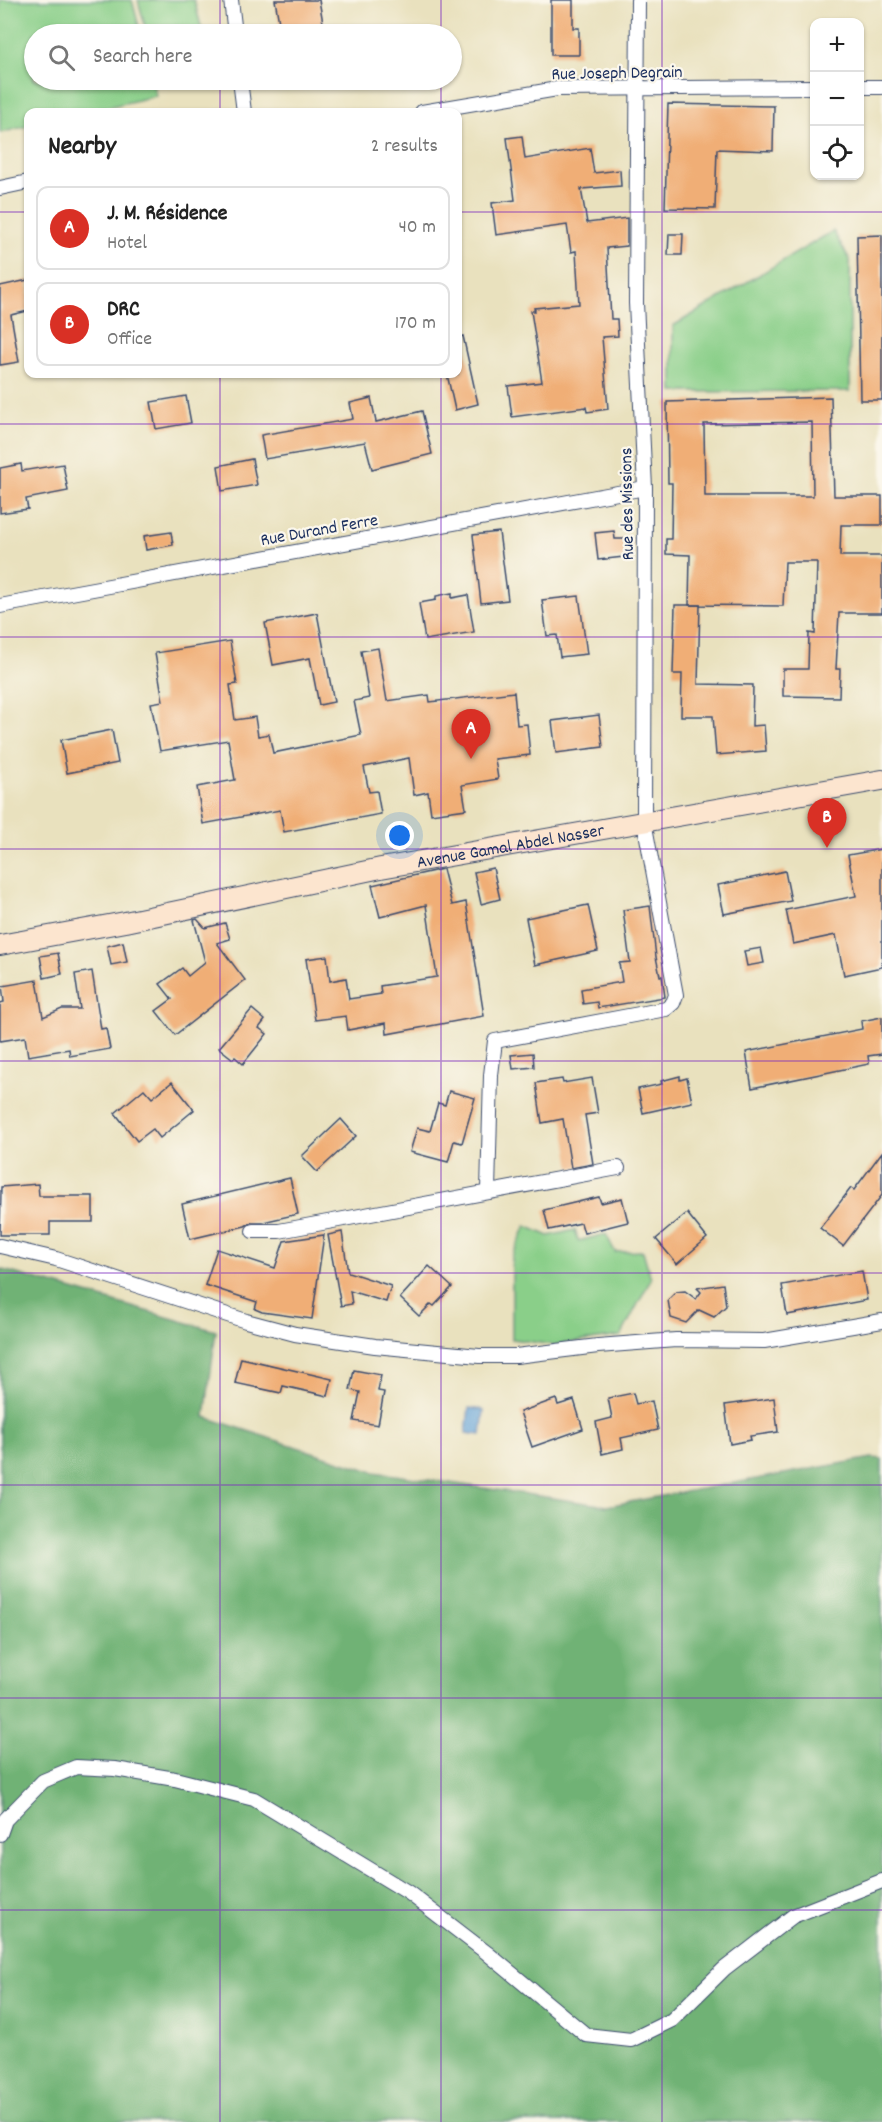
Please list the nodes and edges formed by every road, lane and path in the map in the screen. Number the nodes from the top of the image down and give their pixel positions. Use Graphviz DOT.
graph roads {
  1 [pos="231,0"];
  2 [pos="638,0"];
  3 [pos="234,24"];
  4 [pos="810,87"];
  5 [pos="864,87"];
  6 [pos="882,87"];
  7 [pos="637,88"];
  8 [pos="241,90"];
  9 [pos="244,108"];
  10 [pos="445,108"];
  11 [pos="24,183"];
  12 [pos="0,188"];
  13 [pos="645,488"];
  14 [pos="0,606"];
  15 [pos="882,780"];
  16 [pos="644,821"];
  17 [pos="0,945"];
  18 [pos="618,1168"];
  19 [pos="488,1191"];
  20 [pos="253,1231"];
  21 [pos="0,1246"];
  22 [pos="882,1321"];
  23 [pos="0,1834"];
  24 [pos="882,1881"];
  1 -- 3 [label="street"];
  2 -- 7 [label="street, Rue des Missions"];
  4 -- 7 [label="street, Rue Joseph Degrain"];
  5 -- 6 [label="street"];
  7 -- 10 [label="street, Rue Joseph Degrain"];
  7 -- 13 [label="street, Rue des Missions"];
  8 -- 9 [label="street"];
  11 -- 12 [label="street"];
  13 -- 14 [label="street, Rue Durand Ferre"];
  13 -- 16 [label="street, Rue des Missions"];
  15 -- 16 [label="street, Avenue Gamal Abdel Nasser"];
  16 -- 17 [label="street, Avenue Gamal Abdel Nasser"];
  16 -- 19 [label="street, Rue des Missions"];
  18 -- 19 [label="street"];
  19 -- 20 [label="street"];
  21 -- 22 [label="street"];
  23 -- 24 [label="street"];
}
